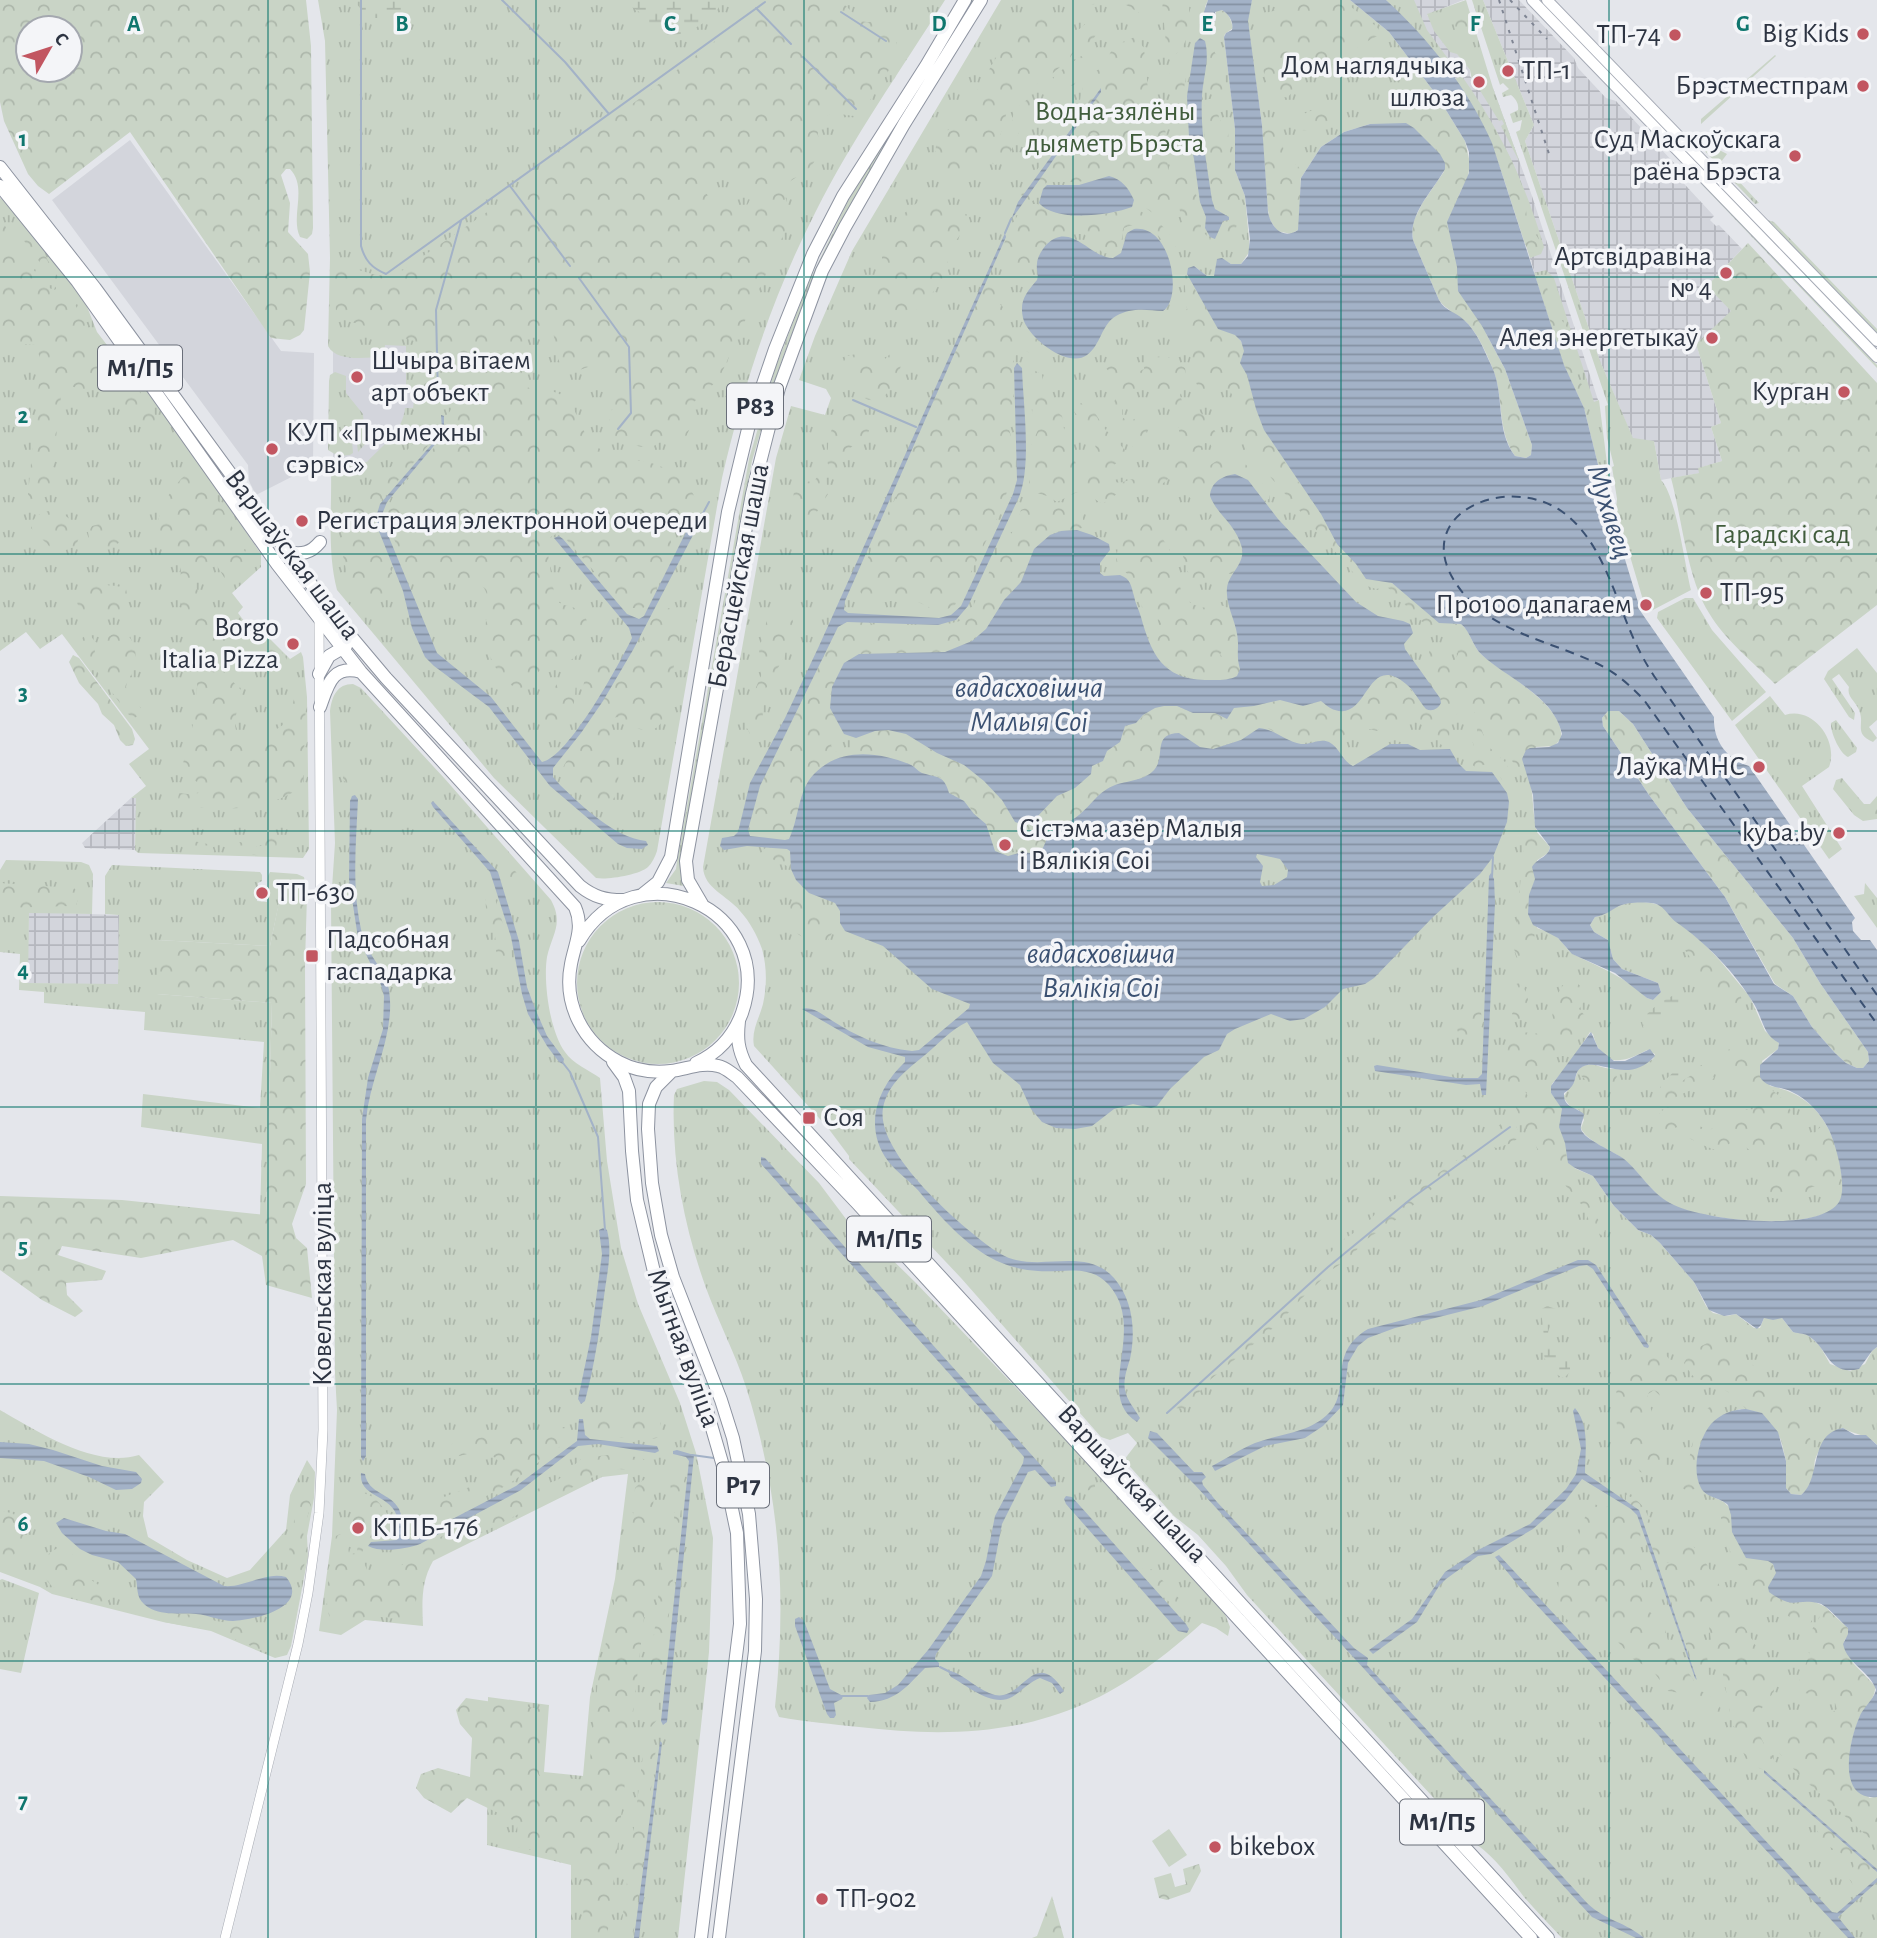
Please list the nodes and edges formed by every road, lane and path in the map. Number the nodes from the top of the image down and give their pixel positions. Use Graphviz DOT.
graph roads {
  1 [pos="965,0"];
  2 [pos="981,0"];
  3 [pos="1532,0"];
  4 [pos="1547,0"];
  5 [pos="0,167"];
  6 [pos="0,186"];
  7 [pos="1851,323"];
  8 [pos="1877,341"];
  9 [pos="1877,357"];
  10 [pos="206,450"];
  11 [pos="257,490"];
  12 [pos="254,506"];
  13 [pos="320,542"];
  14 [pos="288,552"];
  15 [pos="319,619"];
  16 [pos="342,647"];
  17 [pos="363,651"];
  18 [pos="361,671"];
  19 [pos="319,674"];
  20 [pos="320,707"];
  21 [pos="643,894"];
  22 [pos="623,900"];
  23 [pos="702,904"];
  24 [pos="577,944"];
  25 [pos="739,1021"];
  26 [pos="607,1055"];
  27 [pos="690,1066"];
  28 [pos="673,1071"];
  29 [pos="225,1938"];
  30 [pos="701,1938"];
  31 [pos="719,1938"];
  32 [pos="1531,1938"];
  33 [pos="1548,1938"];
  1 -- 21 [label="highway, Берасцейская шаша / Р83"];
  2 -- 23 [label="highway, Берасцейская шаша / Р83"];
  3 -- 7 [label="main road"];
  4 -- 7 [label="main road"];
  5 -- 10 [label="highway, Варшаўская шаша / М1/П5"];
  6 -- 10 [label="highway, Варшаўская шаша / М1/П5"];
  7 -- 8 [label="main road"];
  7 -- 9 [label="main road"];
  10 -- 12 [label="highway, Варшаўская шаша / М1/П5"];
  10 -- 15 [label="highway, Варшаўская шаша / М1/П5"];
  11 -- 12 [label="highway"];
  12 -- 14 [label="highway, Варшаўская шаша / М1/П5"];
  13 -- 14 [label="highway"];
  14 -- 17 [label="highway, Варшаўская шаша / М1/П5"];
  15 -- 16 [label="highway, Варшаўская шаша / М1/П5"];
  15 -- 19 [label="main road, Ковельская вуліца"];
  16 -- 17 [label="highway"];
  16 -- 18 [label="highway, Варшаўская шаша / М1/П5"];
  16 -- 19 [label="highway"];
  17 -- 22 [label="highway, Варшаўская шаша / М1/П5"];
  18 -- 20 [label="highway"];
  18 -- 24 [label="highway, Варшаўская шаша / М1/П5"];
  19 -- 20 [label="main road, Ковельская вуліца"];
  20 -- 29 [label="main road, Ковельская вуліца"];
  21 -- 22 [label="highway, Варшаўская шаша / М1/П5"];
  21 -- 23 [label="highway, Варшаўская шаша / М1/П5"];
  22 -- 24 [label="highway, Варшаўская шаша / М1/П5"];
  23 -- 25 [label="highway, Варшаўская шаша / М1/П5"];
  24 -- 26 [label="highway, Варшаўская шаша / М1/П5"];
  25 -- 27 [label="highway, Варшаўская шаша / М1/П5"];
  25 -- 33 [label="highway, Варшаўская шаша / М1/П5"];
  26 -- 28 [label="highway, Варшаўская шаша / М1/П5"];
  26 -- 30 [label="highway, Мытная вуліца / Р17"];
  27 -- 28 [label="highway, Варшаўская шаша / М1/П5"];
  27 -- 32 [label="highway, Варшаўская шаша / М1/П5"];
  28 -- 31 [label="highway, Мытная вуліца / Р17"];
}
